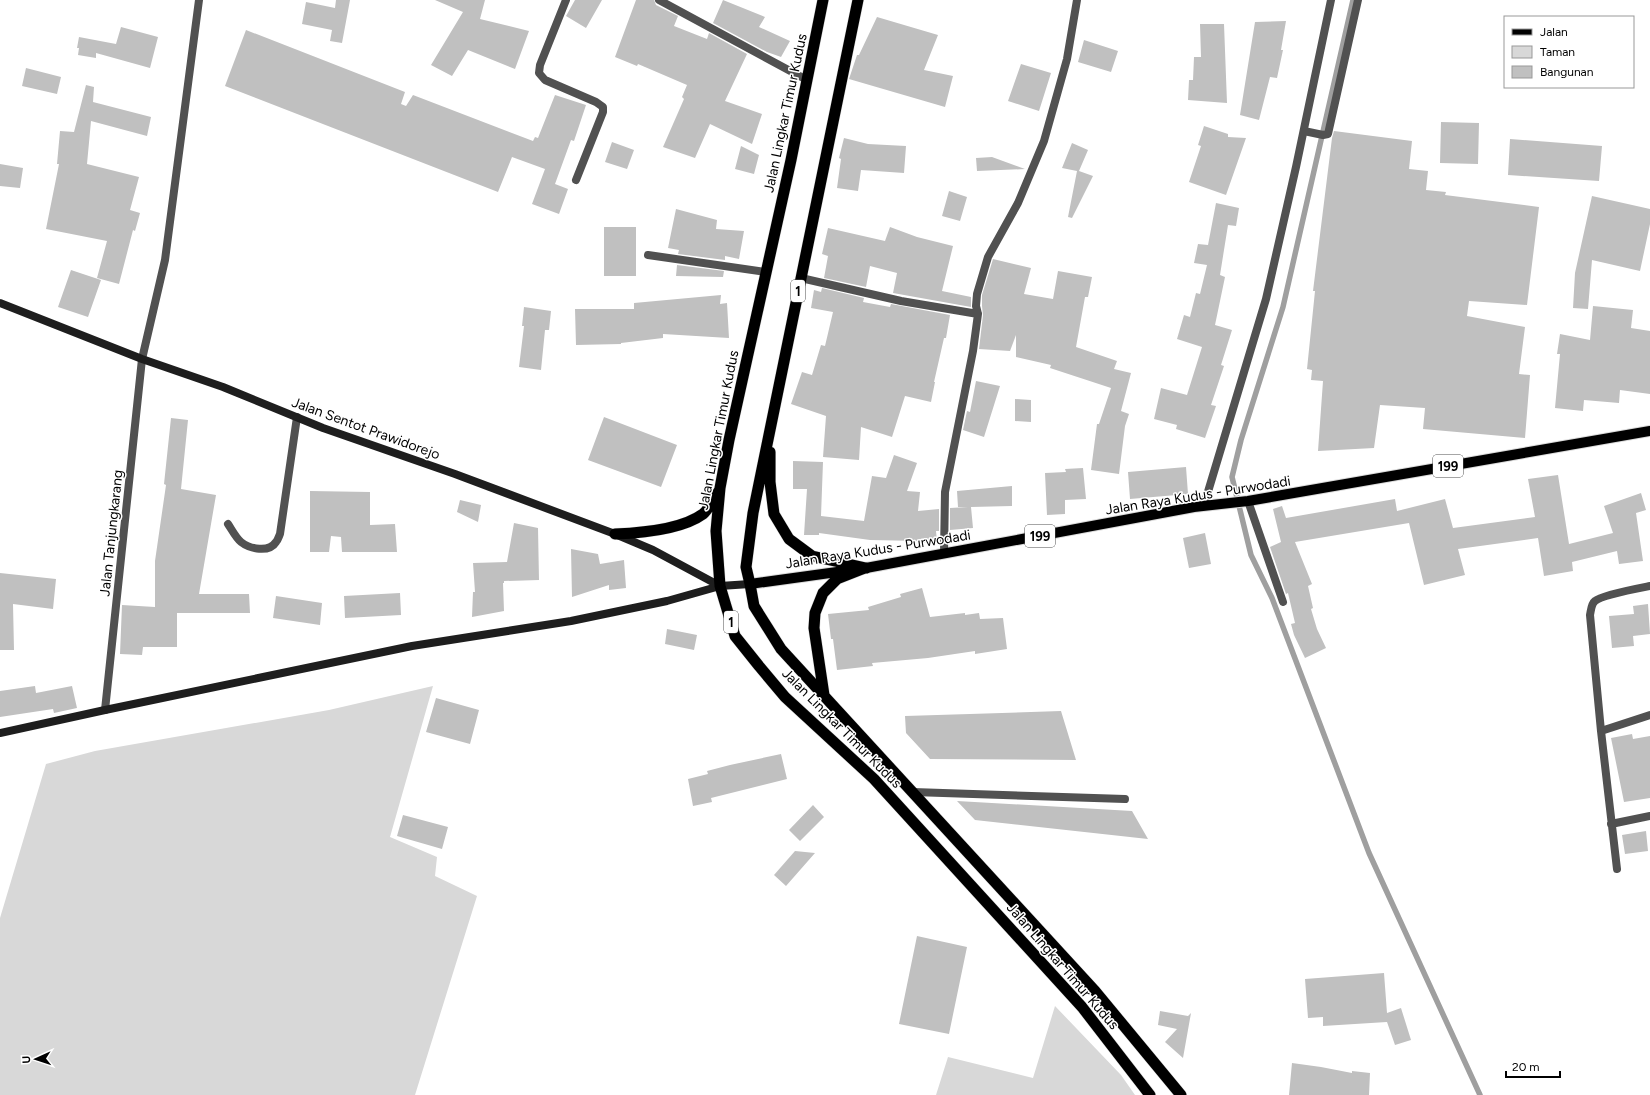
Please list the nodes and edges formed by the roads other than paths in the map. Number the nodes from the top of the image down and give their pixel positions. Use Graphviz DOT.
graph roads {
  1 [pos="199,0"];
  2 [pos="566,0"];
  3 [pos="659,0"];
  4 [pos="823,0"];
  5 [pos="858,0"];
  6 [pos="1077,0"];
  7 [pos="1331,0"];
  8 [pos="1358,0"];
  9 [pos="807,80"];
  10 [pos="1306,132"];
  11 [pos="576,180"];
  12 [pos="648,255"];
  13 [pos="766,272"];
  14 [pos="801,278"];
  15 [pos="0,303"];
  16 [pos="978,314"];
  17 [pos="142,359"];
  18 [pos="297,417"];
  19 [pos="771,425"];
  20 [pos="1650,431"];
  21 [pos="720,488"];
  22 [pos="1247,502"];
  23 [pos="1209,505"];
  24 [pos="228,524"];
  25 [pos="615,534"];
  26 [pos="944,554"];
  27 [pos="866,568"];
  28 [pos="750,584"];
  29 [pos="720,586"];
  30 [pos="1650,586"];
  31 [pos="1283,602"];
  32 [pos="824,695"];
  33 [pos="105,710"];
  34 [pos="1650,715"];
  35 [pos="1601,731"];
  36 [pos="0,733"];
  37 [pos="913,792"];
  38 [pos="1125,799"];
  39 [pos="1650,816"];
  40 [pos="1611,824"];
  41 [pos="1617,869"];
  42 [pos="1150,1095"];
  43 [pos="1181,1095"];
  1 -- 17 [label="street, Jalan Tanjungkarang"];
  2 -- 11 [label="street"];
  3 -- 9 [label="street"];
  4 -- 9 [label="highway, Jalan Lingkar Timur Kudus / 1"];
  5 -- 14 [label="highway, Jalan Lingkar Timur Kudus / 1"];
  6 -- 16 [label="street"];
  7 -- 10 [label="street"];
  8 -- 10 [label="street"];
  9 -- 13 [label="highway, Jalan Lingkar Timur Kudus / 1"];
  10 -- 23 [label="street"];
  12 -- 13 [label="street"];
  13 -- 21 [label="highway, Jalan Lingkar Timur Kudus / 1"];
  14 -- 16 [label="street"];
  14 -- 19 [label="highway, Jalan Lingkar Timur Kudus / 1"];
  15 -- 17 [label="main road, Jalan Sentot Prawidorejo"];
  16 -- 26 [label="street"];
  17 -- 18 [label="main road, Jalan Sentot Prawidorejo"];
  17 -- 33 [label="street, Jalan Tanjungkarang"];
  18 -- 24 [label="street"];
  18 -- 25 [label="main road, Jalan Sentot Prawidorejo"];
  19 -- 27 [label="highway"];
  19 -- 28 [label="highway, Jalan Lingkar Timur Kudus / 1"];
  20 -- 22 [label="main road, Jalan Raya Kudus - Purwodadi / 199"];
  21 -- 25 [label="highway"];
  21 -- 29 [label="highway, Jalan Lingkar Timur Kudus / 1"];
  22 -- 23 [label="main road, Jalan Raya Kudus - Purwodadi / 199"];
  22 -- 31 [label="street"];
  23 -- 26 [label="main road, Jalan Raya Kudus - Purwodadi / 199"];
  25 -- 29 [label="main road, Jalan Sentot Prawidorejo"];
  26 -- 27 [label="main road, Jalan Raya Kudus - Purwodadi / 199"];
  27 -- 28 [label="main road, Jalan Raya Kudus - Purwodadi / 199"];
  27 -- 32 [label="highway"];
  28 -- 29 [label="main road"];
  28 -- 32 [label="highway, Jalan Lingkar Timur Kudus / 1"];
  29 -- 33 [label="main road"];
  29 -- 42 [label="highway, Jalan Lingkar Timur Kudus / 1"];
  30 -- 35 [label="street"];
  32 -- 37 [label="highway, Jalan Lingkar Timur Kudus / 1"];
  33 -- 36 [label="main road"];
  34 -- 35 [label="street"];
  35 -- 40 [label="street"];
  37 -- 38 [label="street"];
  37 -- 43 [label="highway, Jalan Lingkar Timur Kudus / 1"];
  39 -- 40 [label="street"];
  40 -- 41 [label="street"];
}
